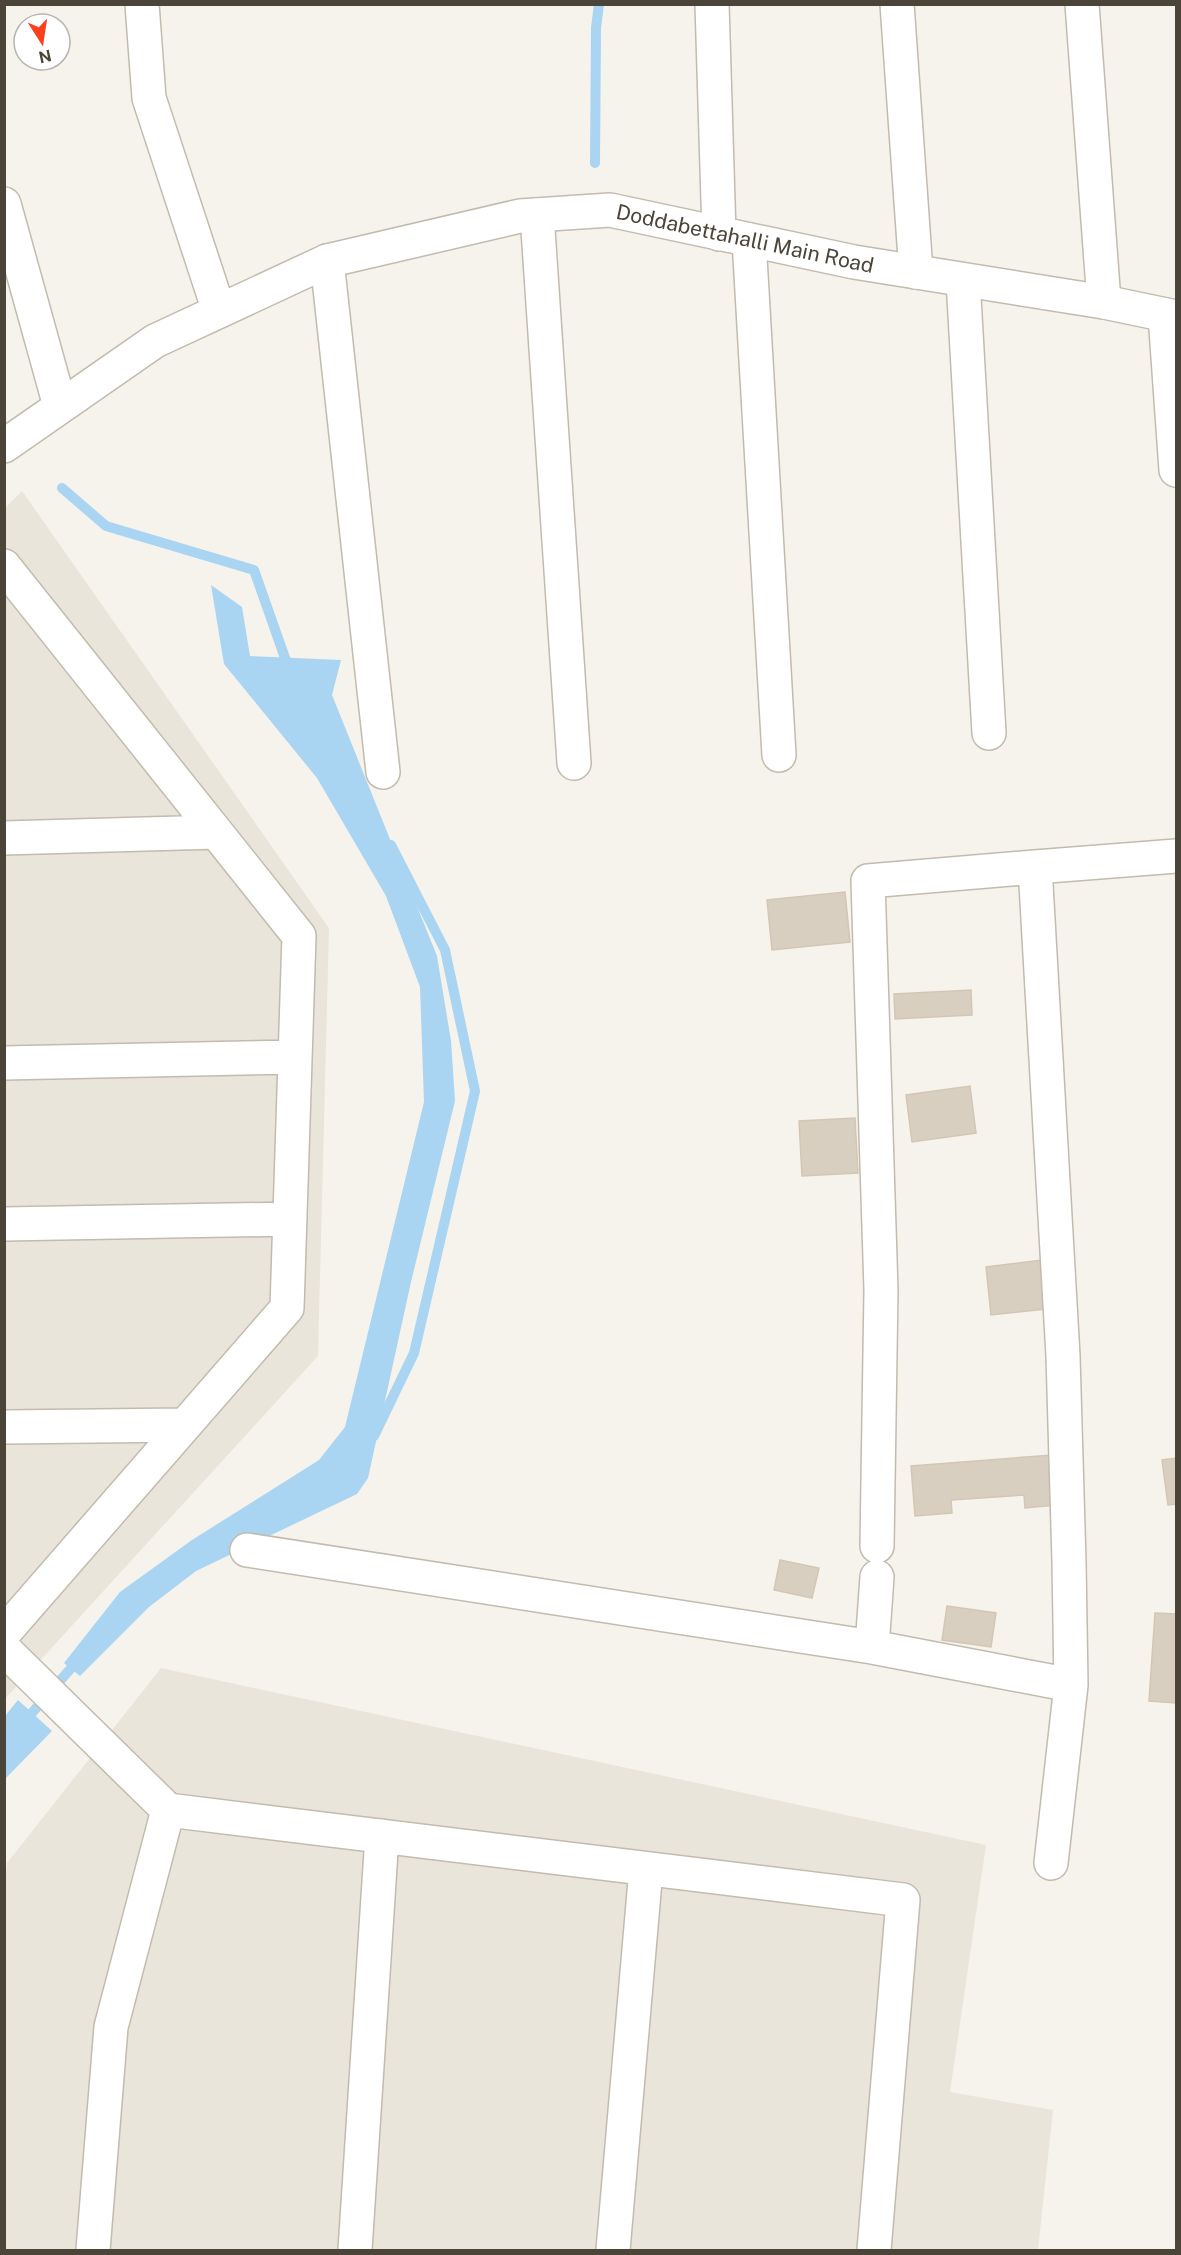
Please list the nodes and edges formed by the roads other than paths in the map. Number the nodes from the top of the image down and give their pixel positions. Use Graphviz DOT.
graph roads {
  1 [pos="142,4"];
  2 [pos="712,4"];
  3 [pos="897,4"];
  4 [pos="1082,4"];
  5 [pos="4,204"];
  6 [pos="537,215"];
  7 [pos="734,237"];
  8 [pos="327,261"];
  9 [pos="916,272"];
  10 [pos="963,280"];
  11 [pos="1104,302"];
  12 [pos="219,311"];
  13 [pos="1171,316"];
  14 [pos="60,406"];
  15 [pos="4,446"];
  16 [pos="1176,470"];
  17 [pos="4,566"];
  18 [pos="989,733"];
  19 [pos="779,755"];
  20 [pos="574,763"];
  21 [pos="383,771"];
  22 [pos="216,832"];
  23 [pos="4,838"];
  24 [pos="1176,855"];
  25 [pos="1035,867"];
  26 [pos="295,1057"];
  27 [pos="4,1063"];
  28 [pos="290,1219"];
  29 [pos="4,1224"];
  30 [pos="185,1425"];
  31 [pos="4,1427"];
  32 [pos="877,1545"];
  33 [pos="247,1550"];
  34 [pos="877,1577"];
  35 [pos="9,1622"];
  36 [pos="872,1647"];
  37 [pos="4,1649"];
  38 [pos="1071,1685"];
  39 [pos="168,1810"];
  40 [pos="382,1836"];
  41 [pos="1051,1863"];
  42 [pos="646,1869"];
  43 [pos="93,2250"];
  44 [pos="355,2250"];
  45 [pos="613,2250"];
  46 [pos="874,2250"];
  1 -- 12 [label="street"];
  2 -- 7 [label="street"];
  3 -- 9 [label="street"];
  4 -- 11 [label="street"];
  5 -- 14 [label="street"];
  6 -- 7 [label="street, Doddabettahalli Main Road"];
  6 -- 8 [label="street, Doddabettahalli Main Road"];
  6 -- 20 [label="street"];
  7 -- 9 [label="street, Doddabettahalli Main Road"];
  7 -- 19 [label="street"];
  8 -- 12 [label="street, Doddabettahalli Main Road"];
  8 -- 21 [label="street"];
  9 -- 10 [label="street, Doddabettahalli Main Road"];
  10 -- 11 [label="street, Doddabettahalli Main Road"];
  10 -- 18 [label="street"];
  11 -- 13 [label="street, Doddabettahalli Main Road"];
  12 -- 14 [label="street, Doddabettahalli Main Road"];
  13 -- 16 [label="street"];
  14 -- 15 [label="street, Doddabettahalli Main Road"];
  17 -- 22 [label="street"];
  22 -- 23 [label="street"];
  22 -- 26 [label="street"];
  24 -- 25 [label="street"];
  25 -- 32 [label="street"];
  25 -- 38 [label="street"];
  26 -- 27 [label="street"];
  26 -- 28 [label="street"];
  28 -- 29 [label="street"];
  28 -- 30 [label="street"];
  30 -- 31 [label="street"];
  30 -- 35 [label="street"];
  33 -- 36 [label="street"];
  34 -- 36 [label="street"];
  36 -- 38 [label="street"];
  37 -- 39 [label="street"];
  38 -- 41 [label="street"];
  39 -- 40 [label="street"];
  39 -- 43 [label="street"];
  40 -- 42 [label="street"];
  40 -- 44 [label="street"];
  42 -- 45 [label="street"];
  42 -- 46 [label="street"];
}
